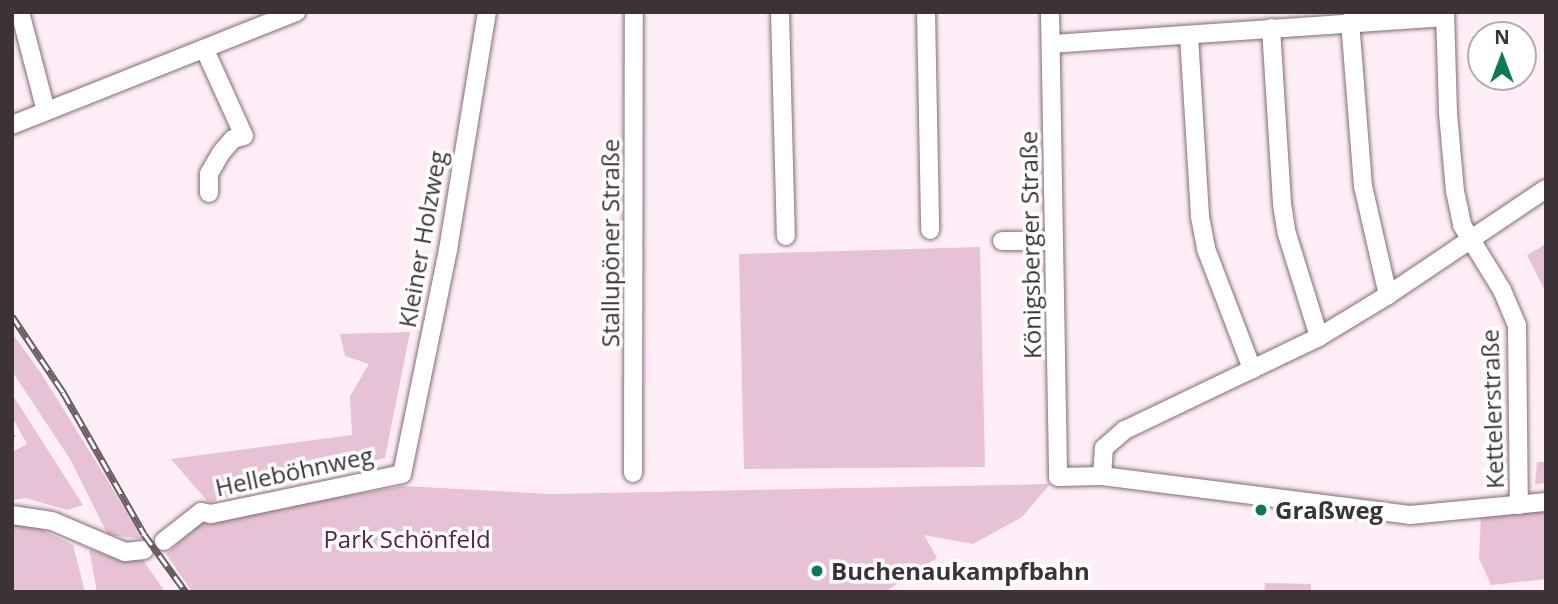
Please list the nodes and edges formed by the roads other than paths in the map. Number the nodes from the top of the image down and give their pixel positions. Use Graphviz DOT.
graph roads {
  1 [pos="20,12"];
  2 [pos="296,12"];
  3 [pos="487,12"];
  4 [pos="634,12"];
  5 [pos="779,12"];
  6 [pos="926,12"];
  7 [pos="1050,12"];
  8 [pos="1444,15"];
  9 [pos="274,16"];
  10 [pos="1350,22"];
  11 [pos="1271,27"];
  12 [pos="1189,36"];
  13 [pos="1051,44"];
  14 [pos="205,50"];
  15 [pos="46,111"];
  16 [pos="12,125"];
  17 [pos="1546,189"];
  18 [pos="209,193"];
  19 [pos="930,230"];
  20 [pos="786,236"];
  21 [pos="1471,240"];
  22 [pos="1002,241"];
  23 [pos="1054,241"];
  24 [pos="1388,295"];
  25 [pos="1319,337"];
  26 [pos="1252,369"];
  27 [pos="633,473"];
  28 [pos="402,474"];
  29 [pos="1102,476"];
  30 [pos="1546,502"];
  31 [pos="1519,505"];
  32 [pos="12,514"];
  33 [pos="164,541"];
  34 [pos="144,550"];
  1 -- 15 [label="street"];
  2 -- 9 [label="street"];
  3 -- 28 [label="street, Kleiner Holzweg"];
  4 -- 27 [label="street, Stallupöner Straße"];
  5 -- 20 [label="street"];
  6 -- 19 [label="street"];
  7 -- 13 [label="street, Königsberger Straße"];
  8 -- 10 [label="street"];
  8 -- 21 [label="street, Kettelerstraße"];
  9 -- 14 [label="street"];
  10 -- 11 [label="street"];
  10 -- 24 [label="street"];
  11 -- 12 [label="street"];
  11 -- 25 [label="street"];
  12 -- 13 [label="street"];
  12 -- 26 [label="street"];
  13 -- 23 [label="street, Königsberger Straße"];
  14 -- 15 [label="street"];
  14 -- 18 [label="street"];
  15 -- 16 [label="street"];
  17 -- 21 [label="street"];
  21 -- 24 [label="street"];
  21 -- 31 [label="street, Kettelerstraße"];
  22 -- 23 [label="street"];
  23 -- 29 [label="street, Königsberger Straße"];
  24 -- 25 [label="street"];
  25 -- 26 [label="street"];
  26 -- 29 [label="street"];
  28 -- 33 [label="street, Helleböhnweg"];
  29 -- 31 [label="street"];
  30 -- 31 [label="street"];
  32 -- 34 [label="street"];
}
